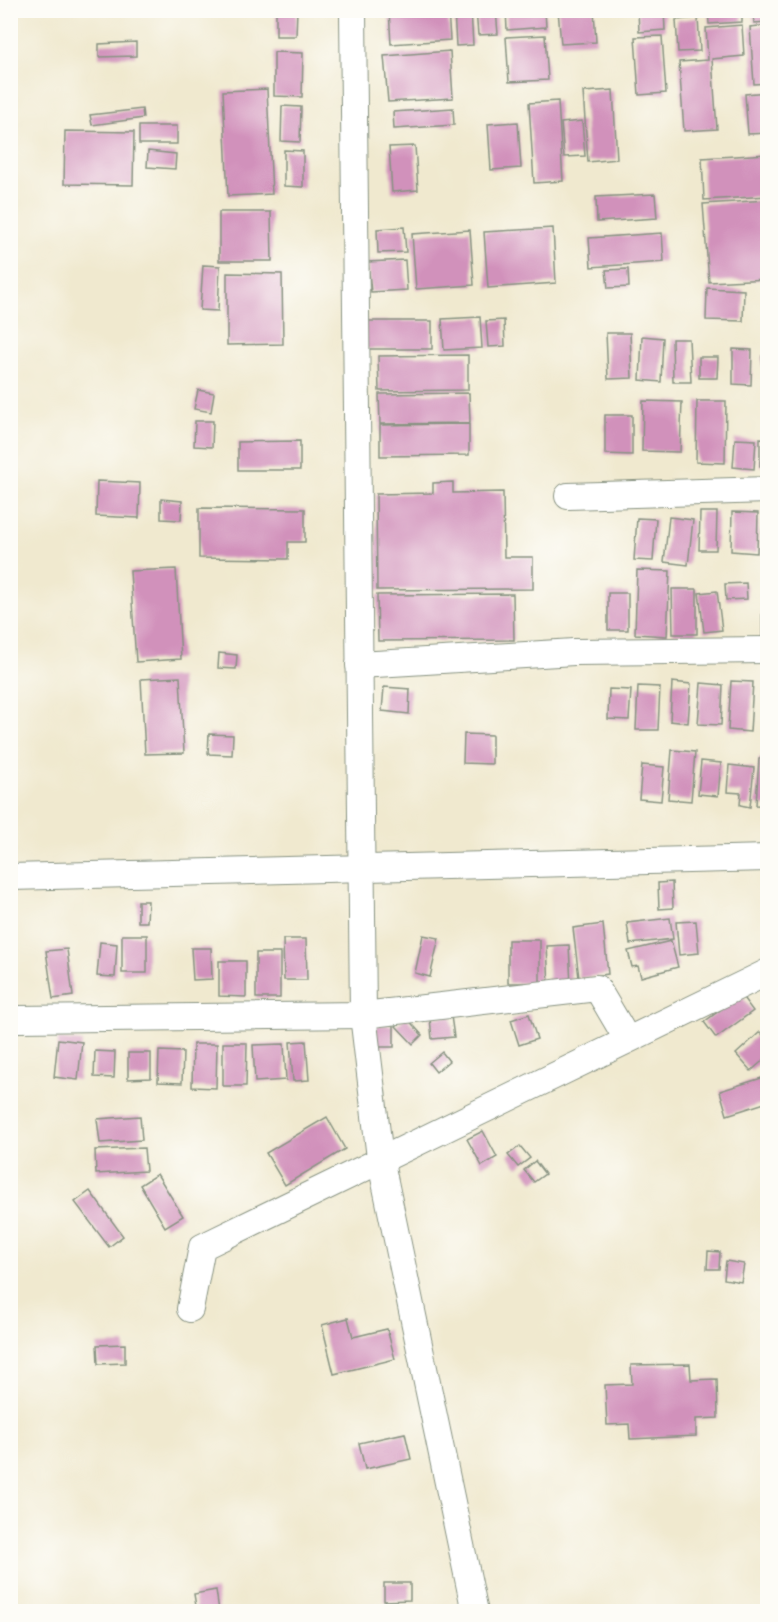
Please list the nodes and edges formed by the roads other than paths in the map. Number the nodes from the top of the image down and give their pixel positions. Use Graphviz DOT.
graph roads {
  1 [pos="353,10"];
  2 [pos="768,490"];
  3 [pos="567,496"];
  4 [pos="768,650"];
  5 [pos="359,665"];
  6 [pos="768,858"];
  7 [pos="363,870"];
  8 [pos="10,877"];
  9 [pos="768,972"];
  10 [pos="363,1015"];
  11 [pos="17,1019"];
  12 [pos="627,1039"];
  13 [pos="380,1158"];
  14 [pos="190,1309"];
  15 [pos="475,1611"];
  1 -- 5 [label="street"];
  2 -- 3 [label="street"];
  4 -- 5 [label="street"];
  5 -- 7 [label="street"];
  6 -- 7 [label="street"];
  7 -- 8 [label="street"];
  7 -- 10 [label="street"];
  9 -- 12 [label="street"];
  10 -- 11 [label="street"];
  10 -- 12 [label="street"];
  10 -- 13 [label="street"];
  12 -- 13 [label="street"];
  13 -- 14 [label="street"];
  13 -- 15 [label="street"];
}
